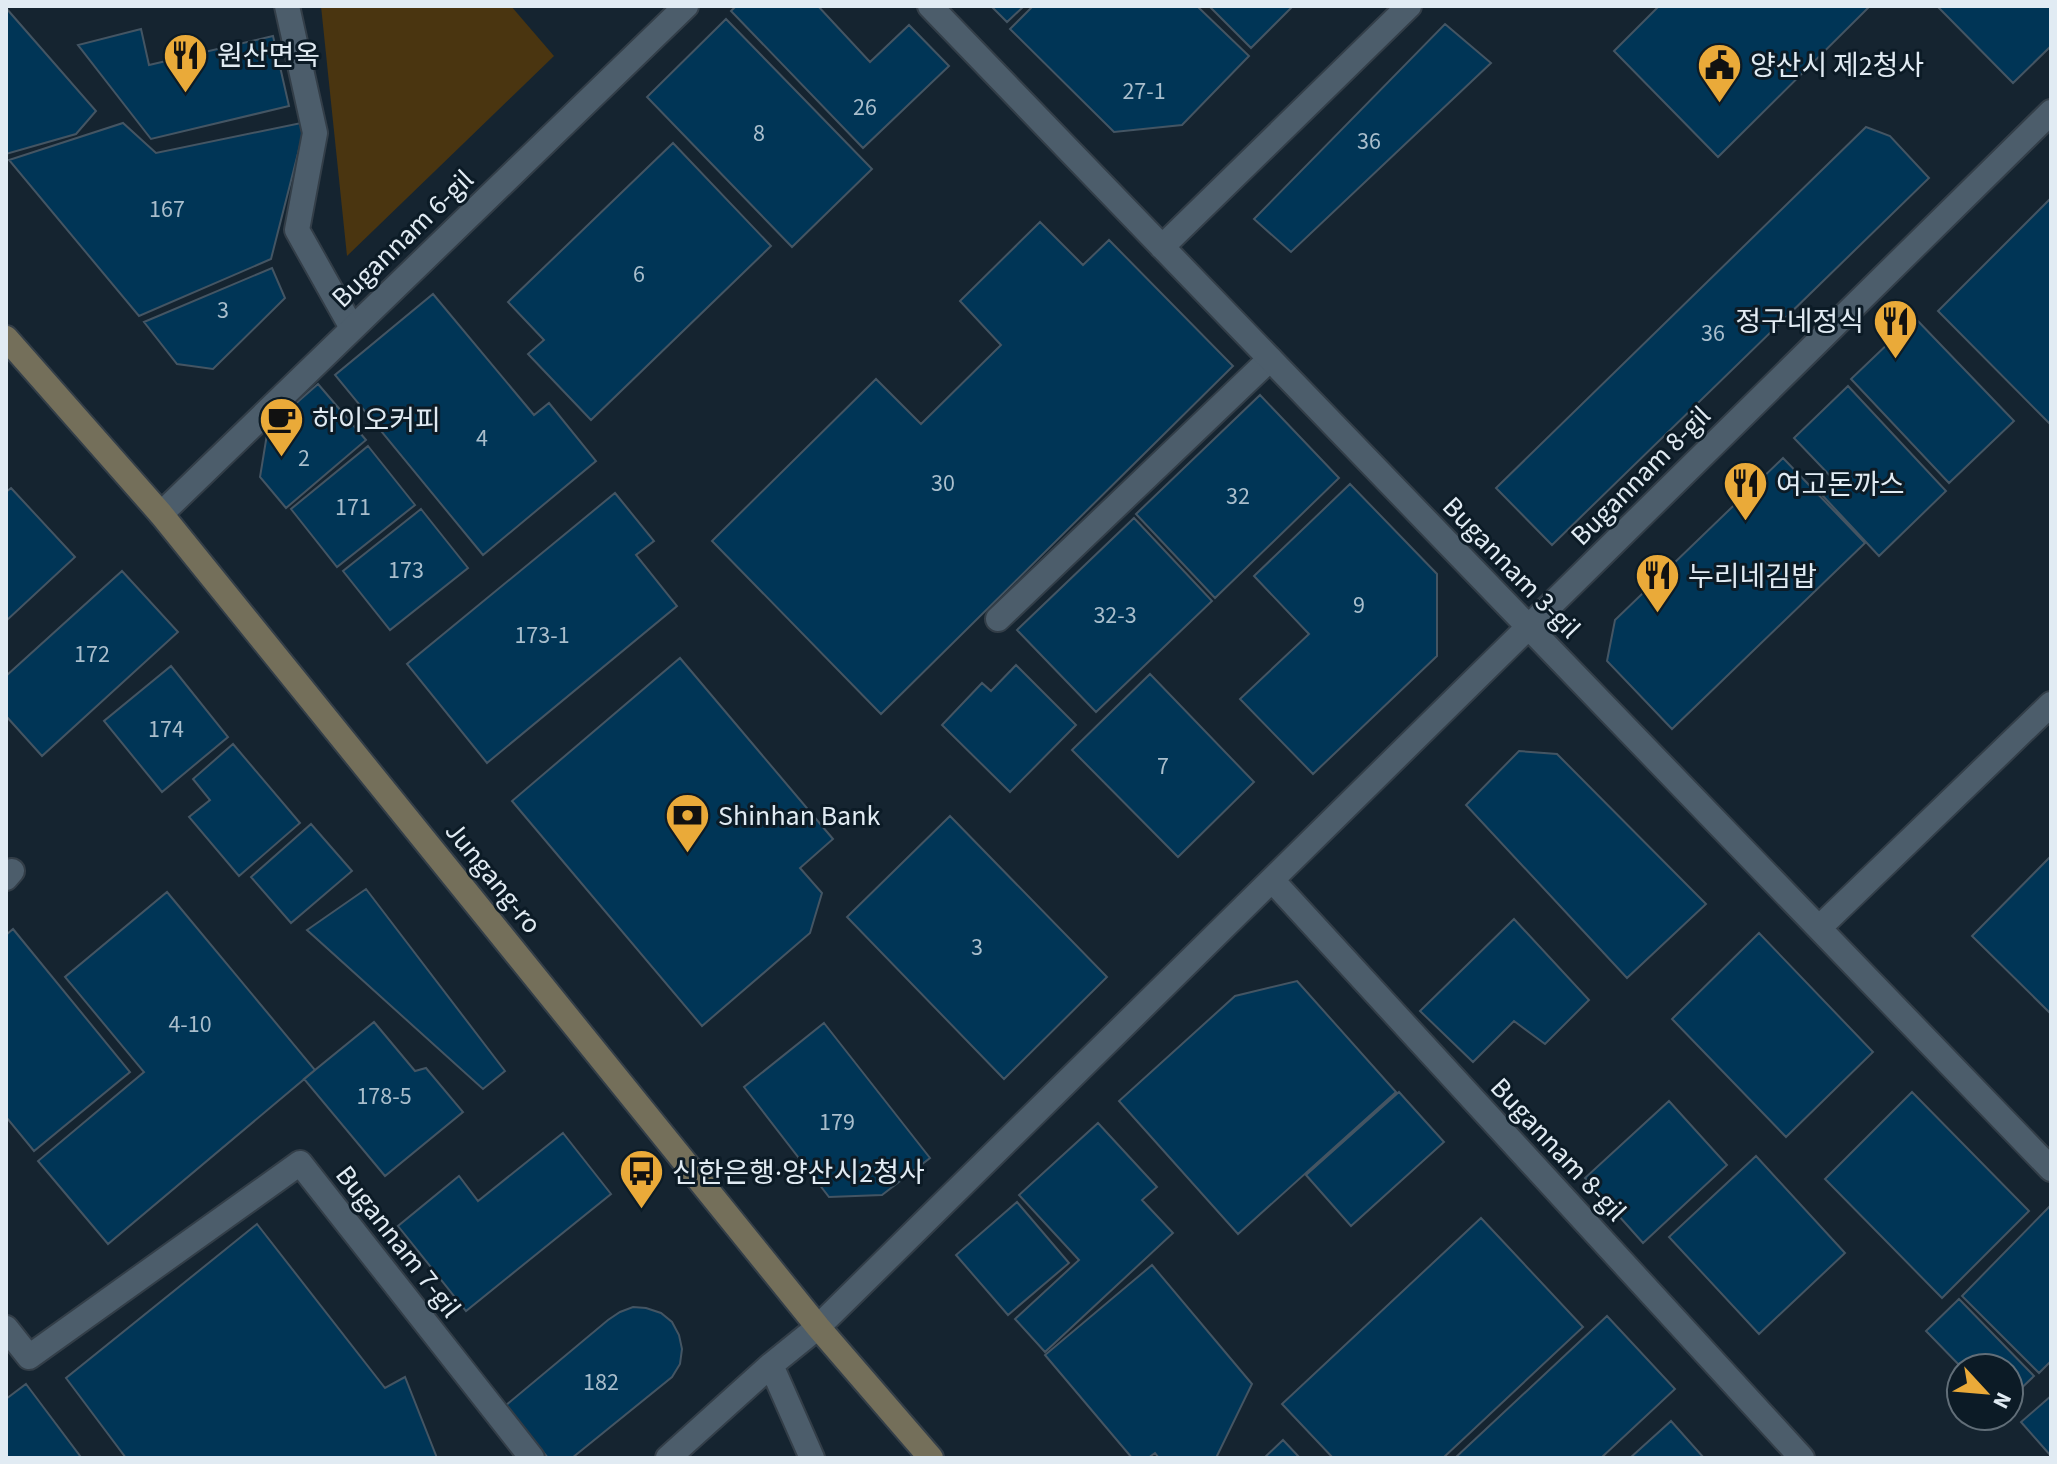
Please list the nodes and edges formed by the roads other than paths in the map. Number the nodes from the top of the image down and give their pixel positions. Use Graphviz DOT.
graph roads {
  1 [pos="287,6"];
  2 [pos="686,6"];
  3 [pos="930,6"];
  4 [pos="1409,6"];
  5 [pos="2051,112"];
  6 [pos="1162,247"];
  7 [pos="352,328"];
  8 [pos="6,338"];
  9 [pos="1270,359"];
  10 [pos="161,514"];
  11 [pos="998,619"];
  12 [pos="1528,627"];
  13 [pos="2051,704"];
  14 [pos="1272,880"];
  15 [pos="1819,928"];
  16 [pos="2051,1169"];
  17 [pos="818,1327"];
  18 [pos="6,1328"];
  19 [pos="771,1365"];
  20 [pos="532,1458"];
  21 [pos="668,1458"];
  22 [pos="812,1458"];
  23 [pos="931,1458"];
  24 [pos="1802,1458"];
  1 -- 7 [label="street"];
  2 -- 7 [label="street, Bugannam 6-gil"];
  3 -- 6 [label="street, Bugannam 3-gil"];
  4 -- 6 [label="street"];
  5 -- 12 [label="street, Bugannam 8-gil"];
  6 -- 9 [label="street, Bugannam 3-gil"];
  7 -- 10 [label="street, Bugannam 6-gil"];
  8 -- 10 [label="main road, Jungang-ro"];
  9 -- 11 [label="street"];
  9 -- 12 [label="street, Bugannam 3-gil"];
  10 -- 17 [label="main road, Jungang-ro"];
  12 -- 14 [label="street, Bugannam 8-gil"];
  12 -- 15 [label="street, Bugannam 3-gil"];
  13 -- 15 [label="street"];
  14 -- 17 [label="street, Bugannam 8-gil"];
  14 -- 24 [label="street, Bugannam 8-gil"];
  15 -- 16 [label="street, Bugannam 3-gil"];
  17 -- 19 [label="street"];
  17 -- 23 [label="main road, Jungang-ro"];
  18 -- 20 [label="street, Bugannam 7-gil"];
  19 -- 21 [label="street"];
  19 -- 22 [label="street"];
}
